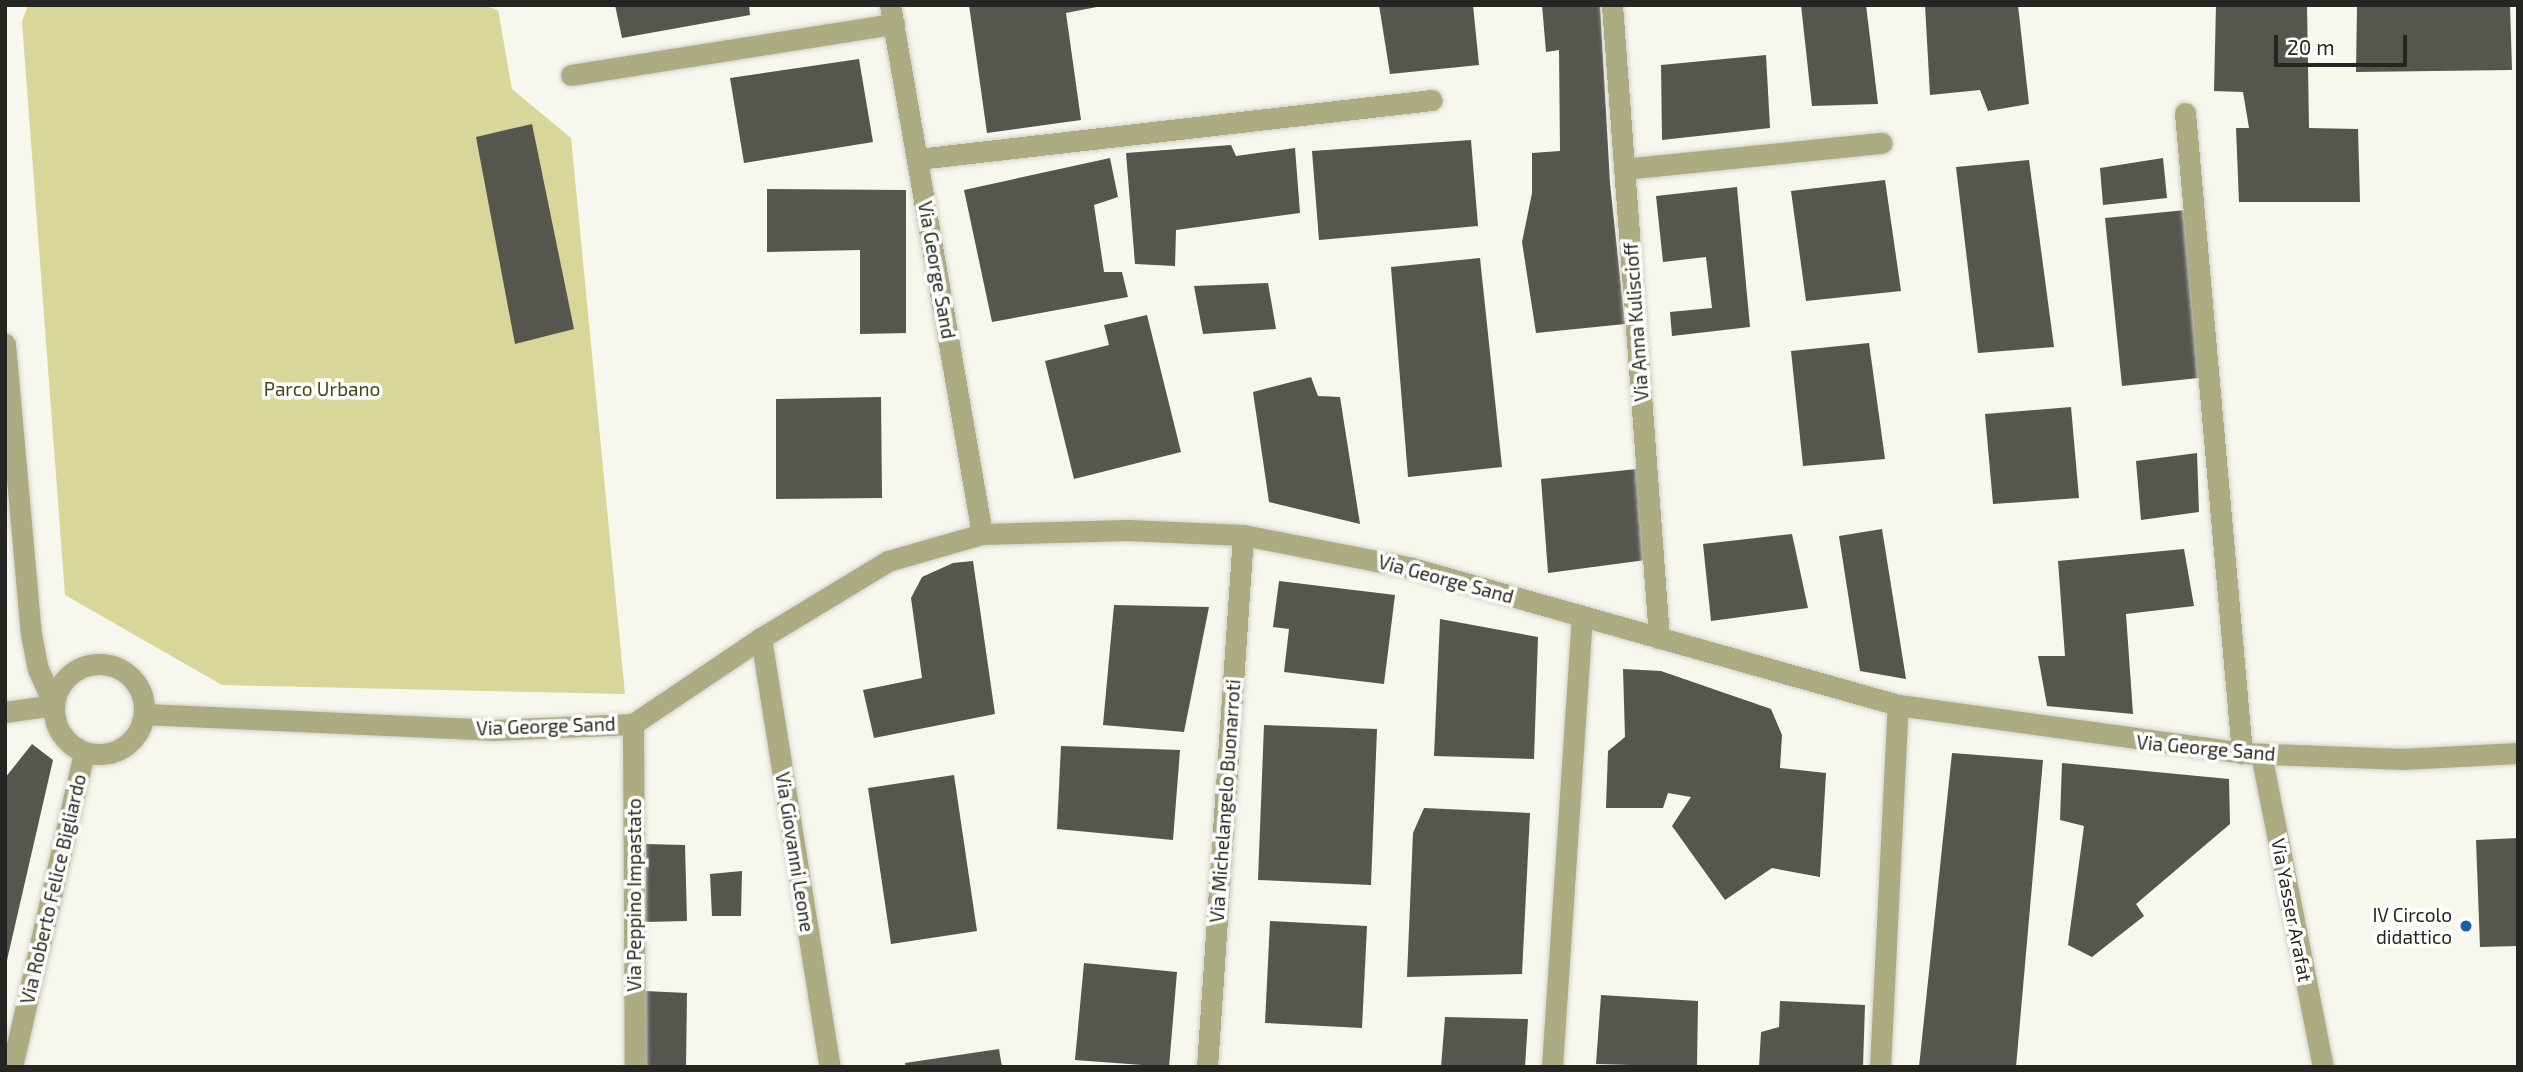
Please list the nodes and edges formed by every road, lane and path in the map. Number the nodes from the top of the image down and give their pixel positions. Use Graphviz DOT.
graph roads {
  1 [pos="1612,5"];
  2 [pos="892,15"];
  3 [pos="570,75"];
  4 [pos="1432,100"];
  5 [pos="2185,113"];
  6 [pos="1882,143"];
  7 [pos="918,159"];
  8 [pos="1624,169"];
  9 [pos="5,344"];
  10 [pos="982,534"];
  11 [pos="1243,535"];
  12 [pos="1581,616"];
  13 [pos="761,638"];
  14 [pos="1659,638"];
  15 [pos="54,705"];
  16 [pos="1898,705"];
  17 [pos="5,712"];
  18 [pos="144,714"];
  19 [pos="633,724"];
  20 [pos="84,752"];
  21 [pos="2518,753"];
  22 [pos="2251,754"];
  23 [pos="12,1067"];
  24 [pos="635,1067"];
  25 [pos="830,1067"];
  26 [pos="1207,1067"];
  27 [pos="1552,1067"];
  28 [pos="1880,1067"];
  29 [pos="2323,1067"];
  1 -- 8 [label="street, Via Anna Kuliscioff"];
  2 -- 3 [label="street"];
  2 -- 7 [label="street, Via George Sand"];
  4 -- 7 [label="street"];
  5 -- 22 [label="street, Via Yasser Arafat"];
  6 -- 8 [label="street"];
  7 -- 10 [label="street, Via George Sand"];
  8 -- 14 [label="street, Via Anna Kuliscioff"];
  9 -- 15 [label="street"];
  10 -- 11 [label="street, Via George Sand"];
  10 -- 13 [label="street, Via George Sand"];
  11 -- 12 [label="street, Via George Sand"];
  11 -- 26 [label="street, Via Michelangelo Buonarroti"];
  12 -- 14 [label="street, Via George Sand"];
  12 -- 27 [label="street"];
  13 -- 19 [label="street, Via George Sand"];
  13 -- 25 [label="street, Via Giovanni Leone"];
  14 -- 16 [label="street, Via George Sand"];
  15 -- 17 [label="street"];
  15 -- 18 [label="street"];
  15 -- 20 [label="street"];
  16 -- 22 [label="street, Via George Sand"];
  16 -- 28 [label="street"];
  18 -- 19 [label="street, Via George Sand"];
  18 -- 20 [label="street"];
  19 -- 24 [label="street, Via Peppino Impastato"];
  20 -- 23 [label="street, Via Roberto Felice Bigliardo"];
  21 -- 22 [label="street, Via George Sand"];
  22 -- 29 [label="street, Via Yasser Arafat"];
}
